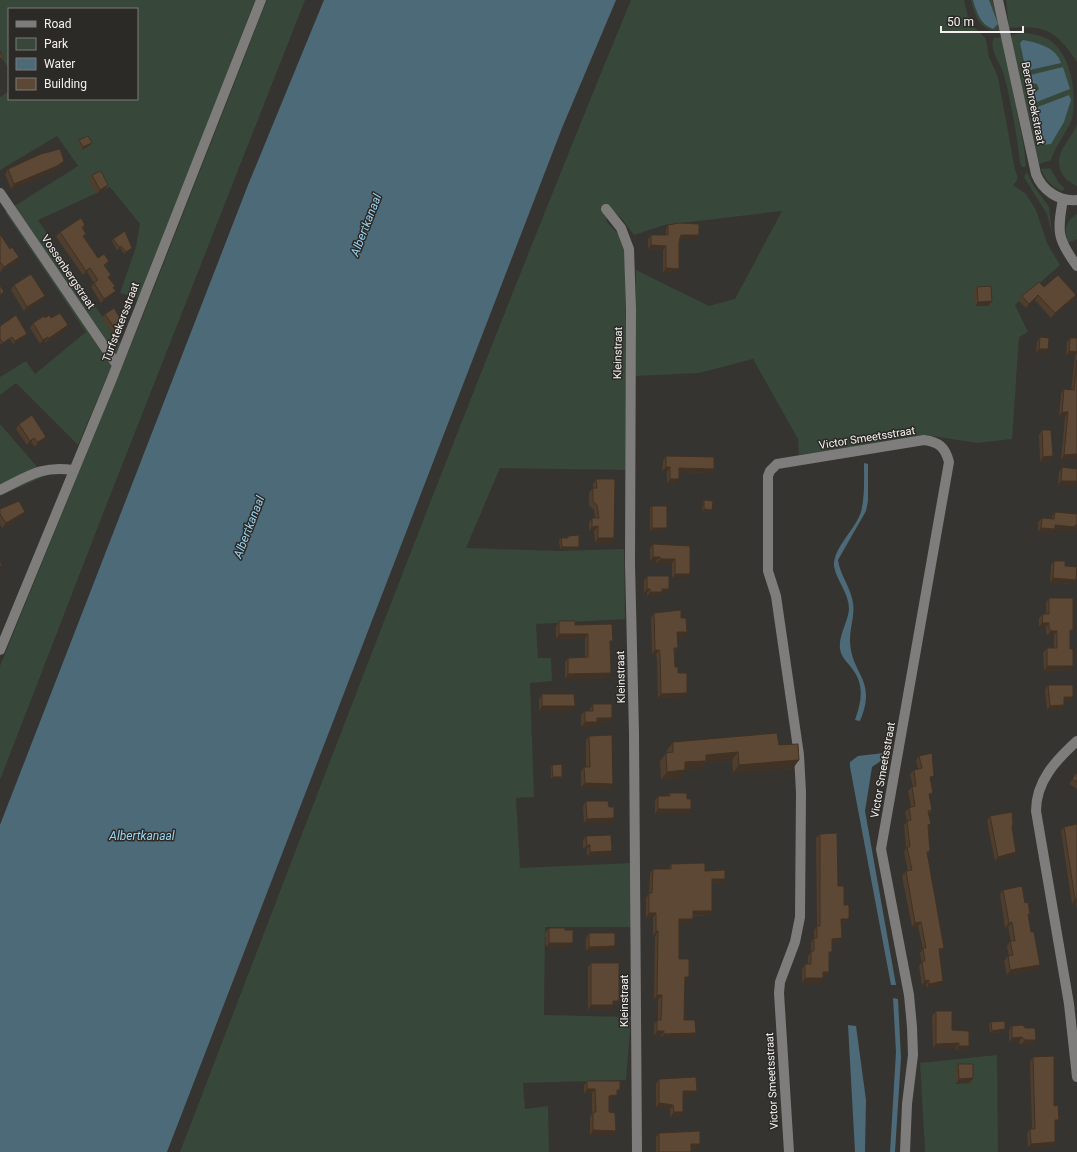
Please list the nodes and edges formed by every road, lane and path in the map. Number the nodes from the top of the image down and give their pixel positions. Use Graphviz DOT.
graph roads {
  1 [pos="261,0"];
  2 [pos="998,0"];
  3 [pos="0,193"];
  4 [pos="1063,199"];
  5 [pos="1077,200"];
  6 [pos="606,209"];
  7 [pos="1077,266"];
  8 [pos="117,365"];
  9 [pos="73,470"];
  10 [pos="0,490"];
  11 [pos="0,650"];
  12 [pos="1077,740"];
  13 [pos="1077,1077"];
  14 [pos="637,1152"];
  15 [pos="788,1152"];
  16 [pos="905,1152"];
  1 -- 8 [label="street, Turfstekersstraat"];
  2 -- 4 [label="street, Berenbroekstraat"];
  3 -- 8 [label="street, Vossenbergstraat"];
  4 -- 5 [label="street"];
  4 -- 7 [label="street"];
  6 -- 14 [label="street, Kleinstraat"];
  8 -- 9 [label="street, Turfstekersstraat"];
  9 -- 10 [label="street"];
  9 -- 11 [label="street, Turfstekersstraat"];
  12 -- 13 [label="street"];
  15 -- 16 [label="street, Victor Smeetsstraat"];
}
